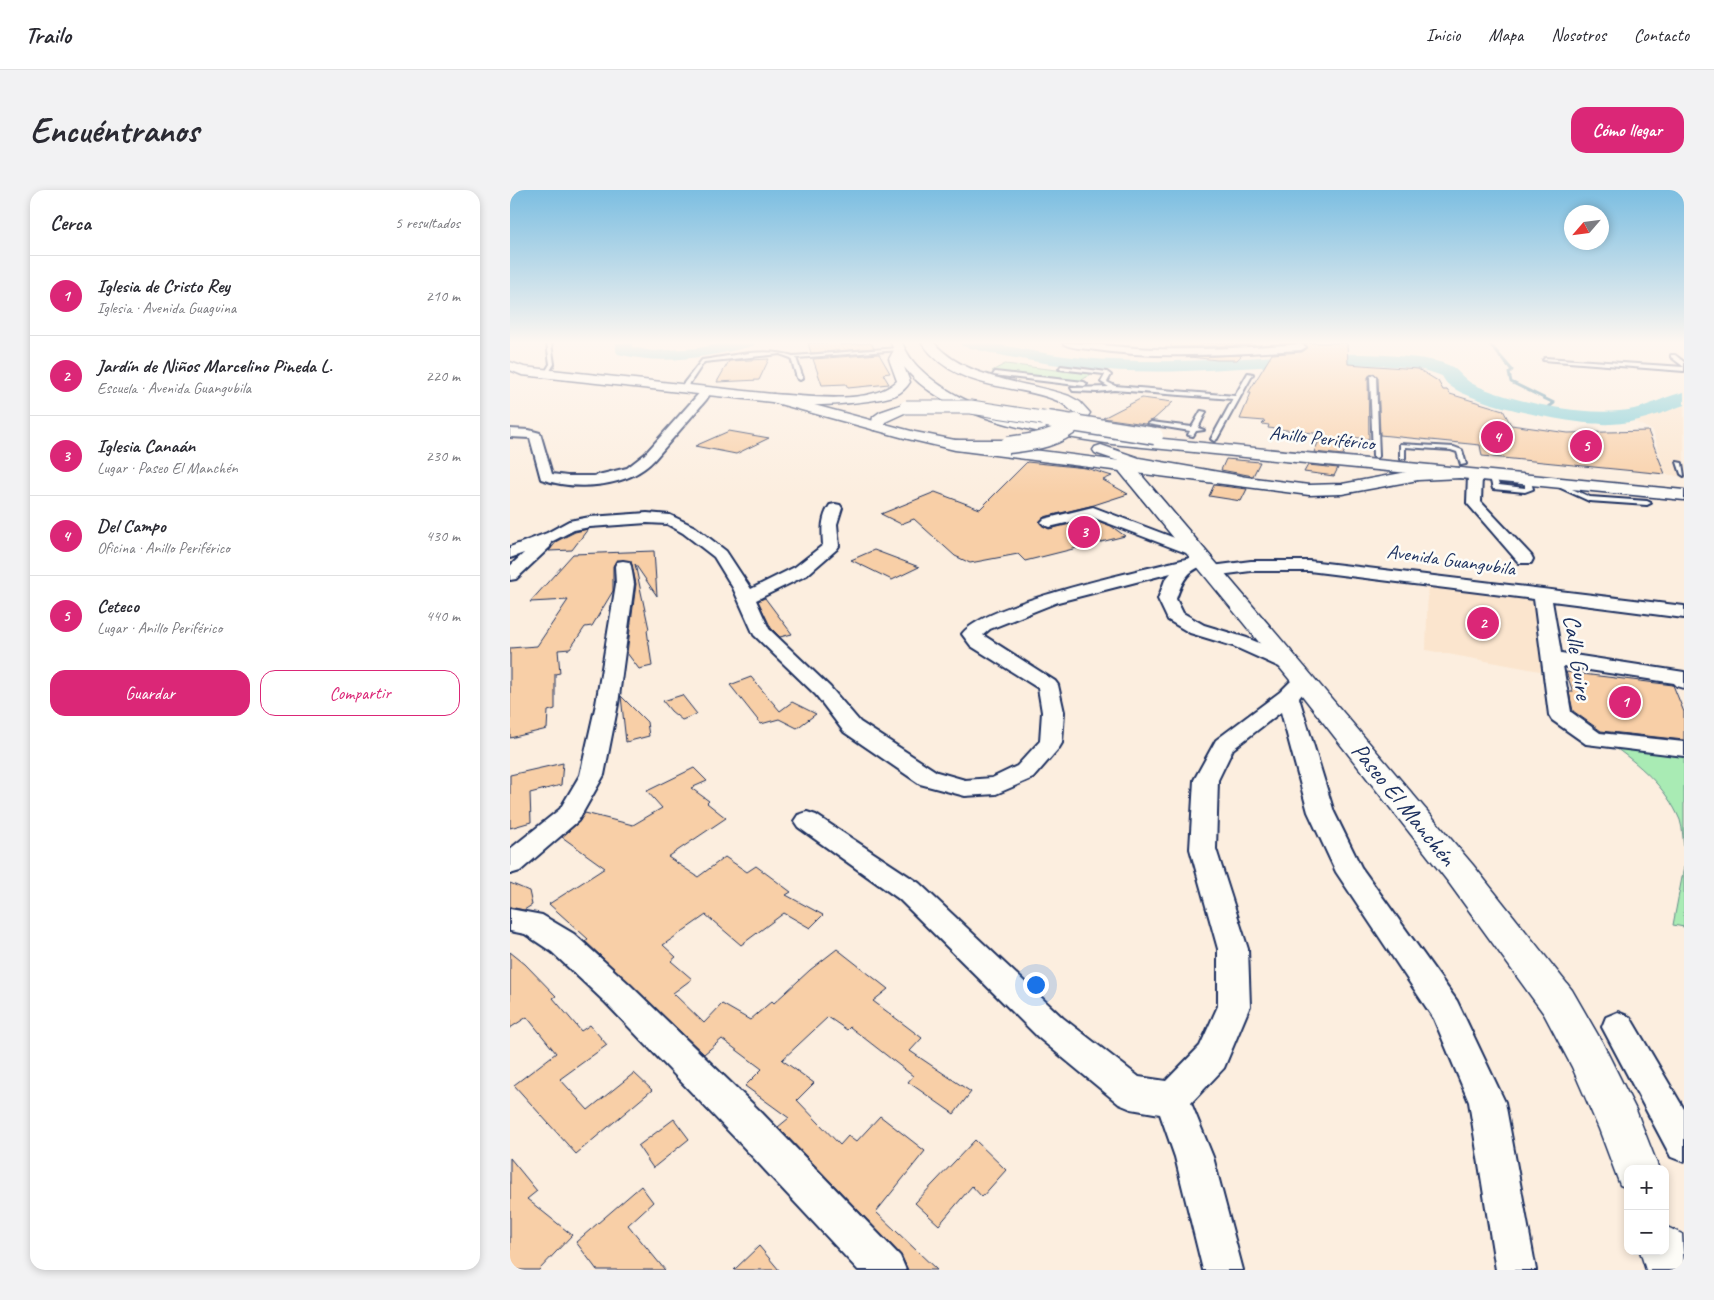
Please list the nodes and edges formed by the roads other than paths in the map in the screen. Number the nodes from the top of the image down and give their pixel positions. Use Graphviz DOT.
graph roads {
  1 [pos="705,393"];
  2 [pos="730,393"];
  3 [pos="886,393"];
  4 [pos="945,393"];
  5 [pos="980,393"];
  6 [pos="1048,393"];
  7 [pos="1180,393"];
  8 [pos="1239,393"];
  9 [pos="1374,393"];
  10 [pos="773,398"];
  11 [pos="1237,398"];
  12 [pos="906,407"];
  13 [pos="1203,412"];
  14 [pos="881,421"];
  15 [pos="1153,430"];
  16 [pos="1195,432"];
  17 [pos="510,433"];
  18 [pos="1214,439"];
  19 [pos="1261,444"];
  20 [pos="955,445"];
  21 [pos="1376,456"];
  22 [pos="1348,462"];
  23 [pos="1679,463"];
  24 [pos="1466,471"];
  25 [pos="1684,474"];
  26 [pos="1211,478"];
  27 [pos="1236,480"];
  28 [pos="1138,482"];
  29 [pos="1554,482"];
  30 [pos="1358,486"];
  31 [pos="1684,486"];
  32 [pos="1684,495"];
  33 [pos="1583,498"];
  34 [pos="1647,503"];
  35 [pos="835,508"];
  36 [pos="1586,510"];
  37 [pos="1049,522"];
  38 [pos="553,536"];
  39 [pos="510,553"];
  40 [pos="1525,559"];
  41 [pos="1200,561"];
  42 [pos="622,566"];
  43 [pos="510,576"];
  44 [pos="1542,595"];
  45 [pos="747,598"];
  46 [pos="1684,612"];
  47 [pos="1550,658"];
  48 [pos="1683,680"];
  49 [pos="1294,681"];
  50 [pos="1684,749"];
  51 [pos="807,821"];
  52 [pos="510,864"];
  53 [pos="510,920"];
  54 [pos="1618,1027"];
  55 [pos="1172,1099"];
  56 [pos="1684,1144"];
  57 [pos="1635,1165"];
  58 [pos="886,1270"];
  59 [pos="1223,1270"];
  60 [pos="1516,1270"];
  1 -- 17 [label="street"];
  2 -- 10 [label="main road"];
  3 -- 10 [label="main road"];
  4 -- 22 [label="main road, Anillo Periférico"];
  5 -- 16 [label="main road, Anillo Periférico"];
  6 -- 20 [label="main road, bridge"];
  7 -- 11 [label="lane"];
  8 -- 11 [label="lane"];
  9 -- 21 [label="lane"];
  10 -- 12 [label="main road"];
  10 -- 14 [label="main road"];
  11 -- 18 [label="lane"];
  12 -- 14 [label="main road"];
  12 -- 15 [label="main road, bridge"];
  13 -- 16 [label="lane"];
  14 -- 20 [label="main road"];
  15 -- 16 [label="lane"];
  15 -- 19 [label="main road"];
  16 -- 18 [label="main road, Anillo Periférico"];
  18 -- 19 [label="main road, Anillo Periférico"];
  19 -- 21 [label="main road, Anillo Periférico"];
  20 -- 28 [label="main road"];
  21 -- 24 [label="main road, Anillo Periférico"];
  22 -- 24 [label="main road, Anillo Periférico"];
  22 -- 30 [label="main road"];
  23 -- 25 [label="lane"];
  24 -- 29 [label="main road, Anillo Periférico"];
  24 -- 30 [label="main road"];
  24 -- 31 [label="main road, Anillo Periférico"];
  24 -- 40 [label="street"];
  26 -- 27 [label="main road"];
  26 -- 28 [label="main road"];
  26 -- 28 [label="main road"];
  27 -- 28 [label="main road, Paseo El Manchén"];
  27 -- 30 [label="main road"];
  28 -- 41 [label="main road, Paseo El Manchén"];
  29 -- 32 [label="main road, Anillo Periférico"];
  29 -- 33 [label="lane"];
  33 -- 34 [label="lane"];
  33 -- 36 [label="lane"];
  35 -- 45 [label="street"];
  37 -- 41 [label="street"];
  38 -- 39 [label="street"];
  38 -- 43 [label="street"];
  38 -- 45 [label="street"];
  41 -- 44 [label="street, Avenida Guangubila"];
  41 -- 45 [label="street, Avenida Guangubila"];
  41 -- 49 [label="main road, Paseo El Manchén"];
  41 -- 49 [label="street"];
  42 -- 52 [label="street"];
  44 -- 46 [label="street, Avenida Guangubila"];
  44 -- 47 [label="street, Calle Guire"];
  47 -- 48 [label="street"];
  47 -- 50 [label="street, Calle Guire"];
  49 -- 55 [label="street"];
  49 -- 57 [label="main road, Paseo El Manchén"];
  49 -- 60 [label="street"];
  51 -- 55 [label="street"];
  53 -- 58 [label="street"];
  54 -- 56 [label="street"];
  55 -- 59 [label="street"];
}
